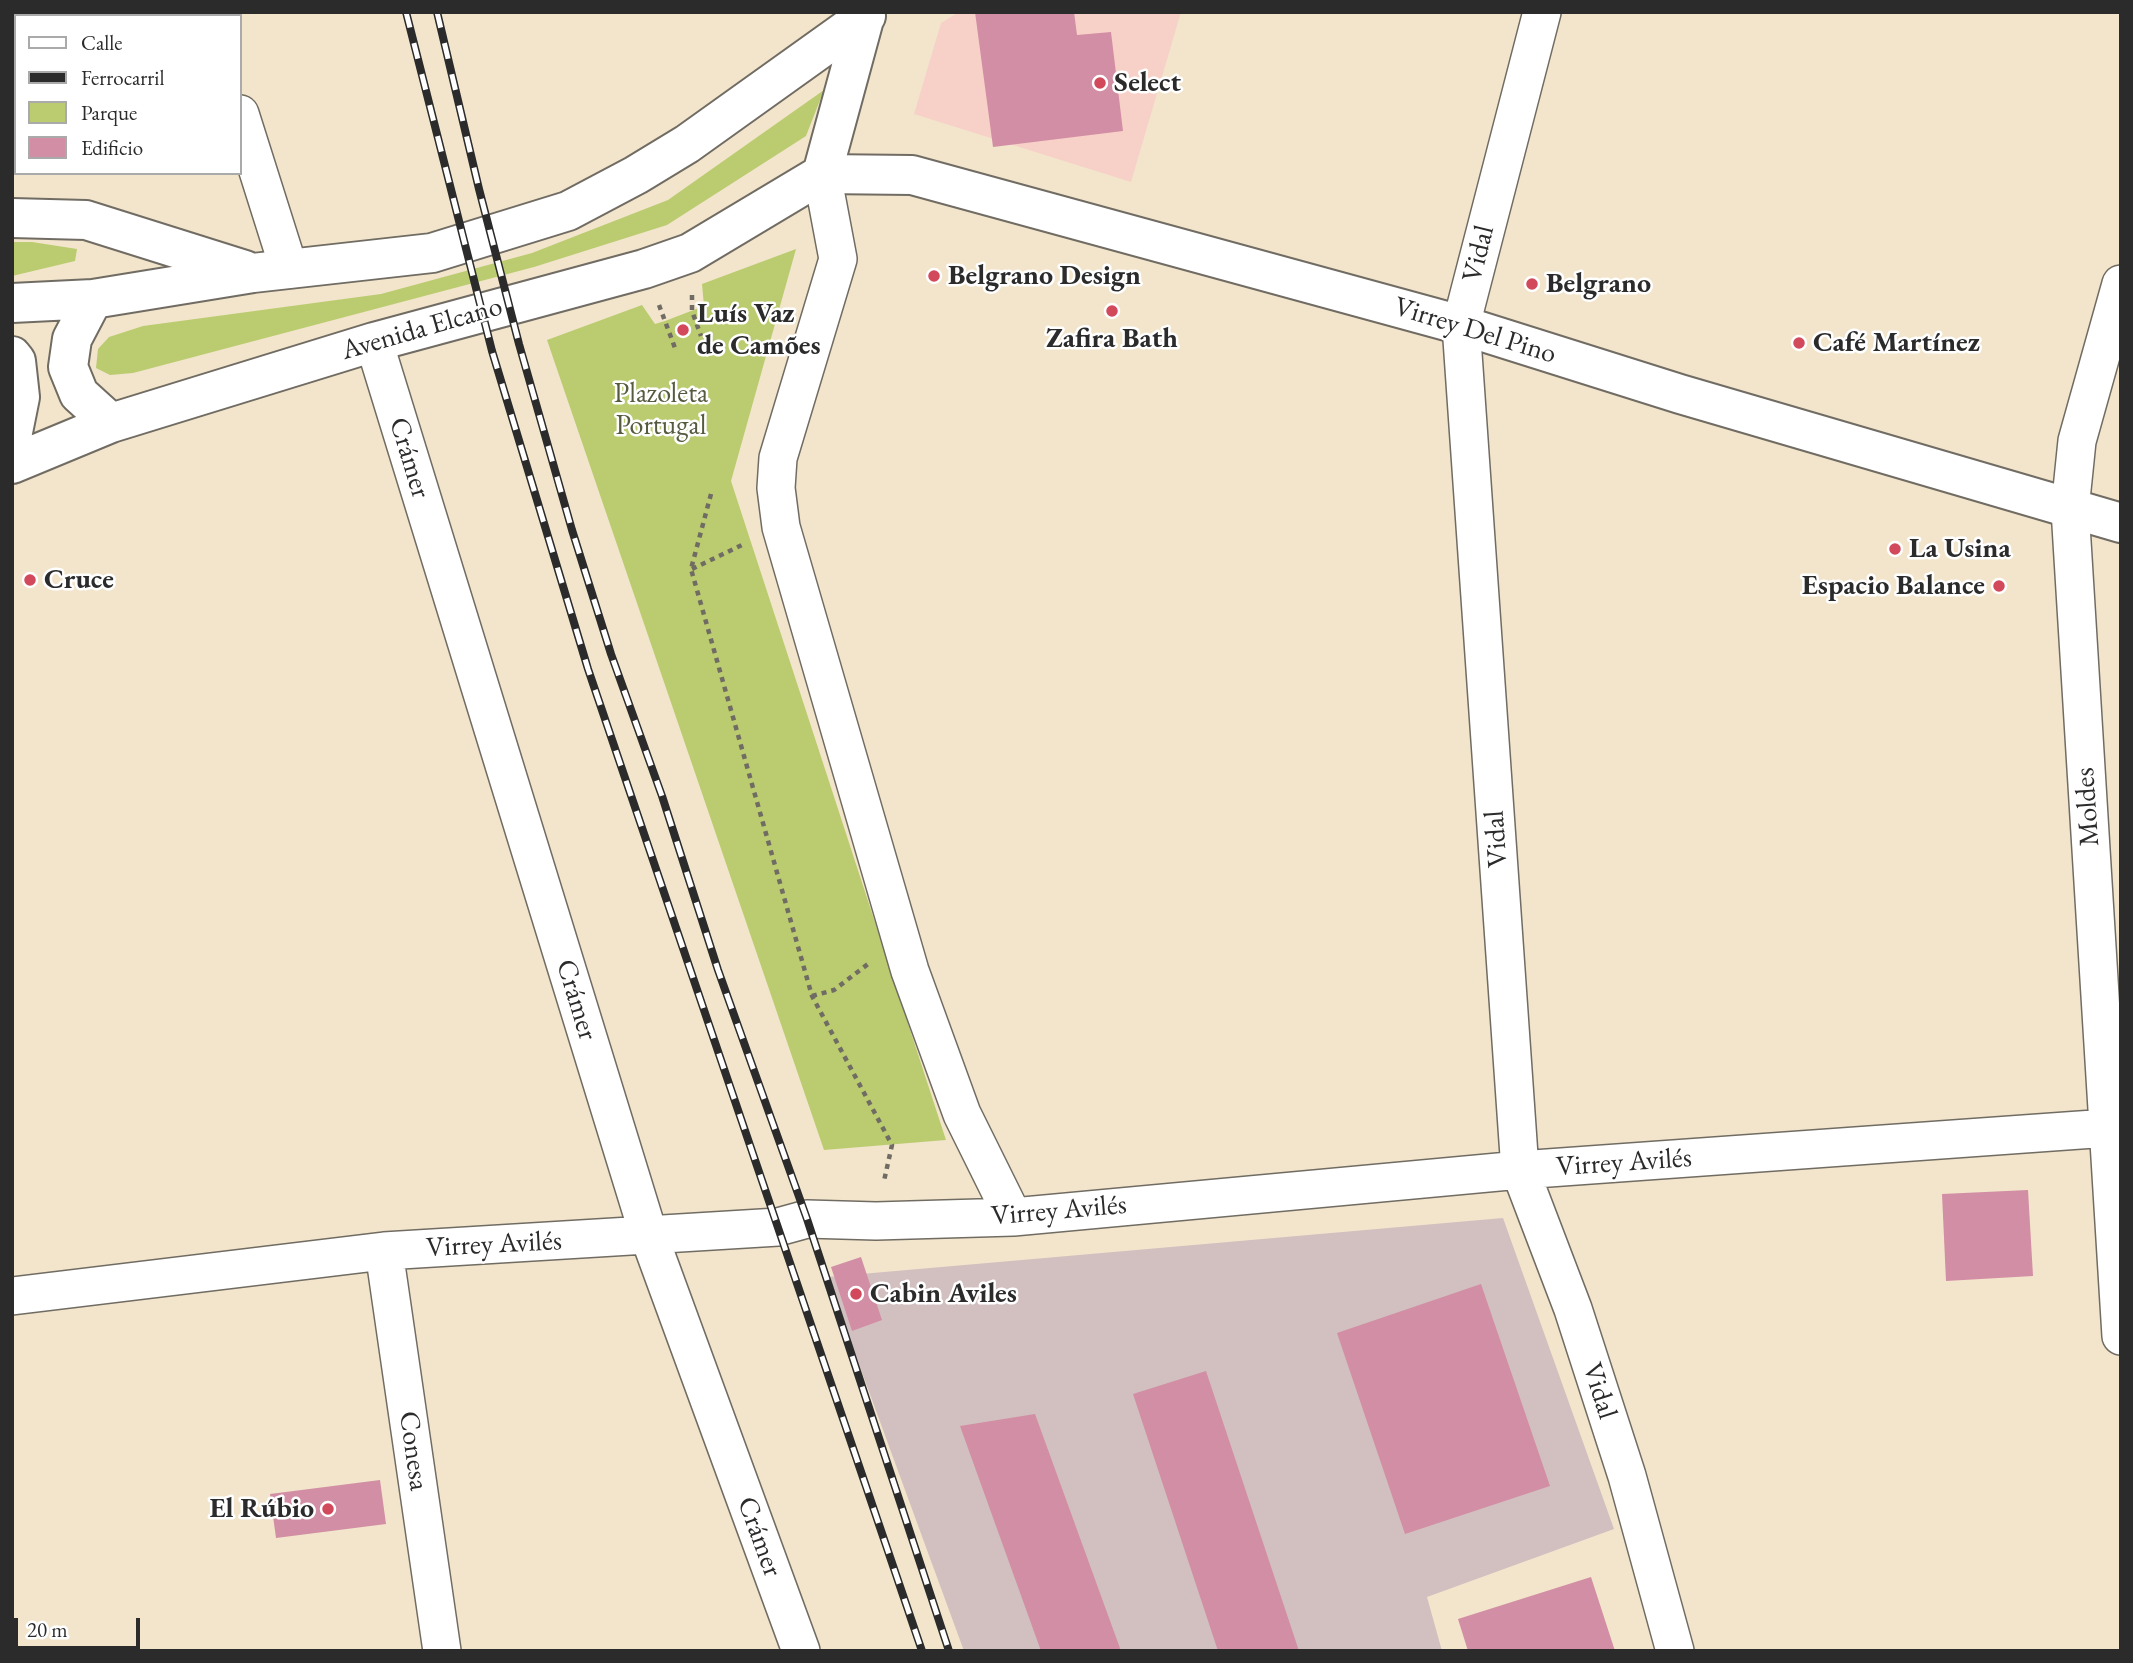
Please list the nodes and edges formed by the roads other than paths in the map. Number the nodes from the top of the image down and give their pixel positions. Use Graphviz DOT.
graph roads {
  1 [pos="1542,12"];
  2 [pos="868,13"];
  3 [pos="242,124"];
  4 [pos="822,174"];
  5 [pos="12,218"];
  6 [pos="271,271"];
  7 [pos="2121,284"];
  8 [pos="93,299"];
  9 [pos="12,303"];
  10 [pos="1461,325"];
  11 [pos="373,342"];
  12 [pos="12,356"];
  13 [pos="111,423"];
  14 [pos="12,437"];
  15 [pos="12,464"];
  16 [pos="2070,509"];
  17 [pos="2121,523"];
  18 [pos="2108,1128"];
  19 [pos="1520,1170"];
  20 [pos="1013,1217"];
  21 [pos="649,1236"];
  22 [pos="384,1251"];
  23 [pos="12,1296"];
  24 [pos="2121,1336"];
  25 [pos="442,1651"];
  26 [pos="801,1651"];
  27 [pos="1675,1651"];
  1 -- 10 [label="street, Vidal"];
  2 -- 4 [label="main road"];
  2 -- 6 [label="main road"];
  3 -- 6 [label="street"];
  4 -- 10 [label="main road, Virrey Del Pino"];
  4 -- 11 [label="main road, Avenida Elcano"];
  4 -- 20 [label="street"];
  5 -- 6 [label="main road"];
  6 -- 8 [label="main road"];
  7 -- 16 [label="street, Moldes"];
  8 -- 9 [label="main road"];
  8 -- 13 [label="main road"];
  10 -- 16 [label="main road, Virrey Del Pino"];
  10 -- 19 [label="street, Vidal"];
  11 -- 13 [label="main road, Avenida Elcano"];
  11 -- 21 [label="street, Crámer"];
  12 -- 14 [label="main road"];
  13 -- 15 [label="main road, Avenida Elcano"];
  16 -- 17 [label="main road, Virrey Del Pino"];
  16 -- 18 [label="street, Moldes"];
  18 -- 19 [label="street, Virrey Avilés"];
  18 -- 24 [label="street, Moldes"];
  19 -- 20 [label="street, Virrey Avilés"];
  19 -- 27 [label="street, Vidal"];
  20 -- 21 [label="street, Virrey Avilés"];
  21 -- 22 [label="street, Virrey Avilés"];
  21 -- 26 [label="street, Crámer"];
  22 -- 23 [label="street, Virrey Avilés"];
  22 -- 25 [label="street, Conesa"];
}
